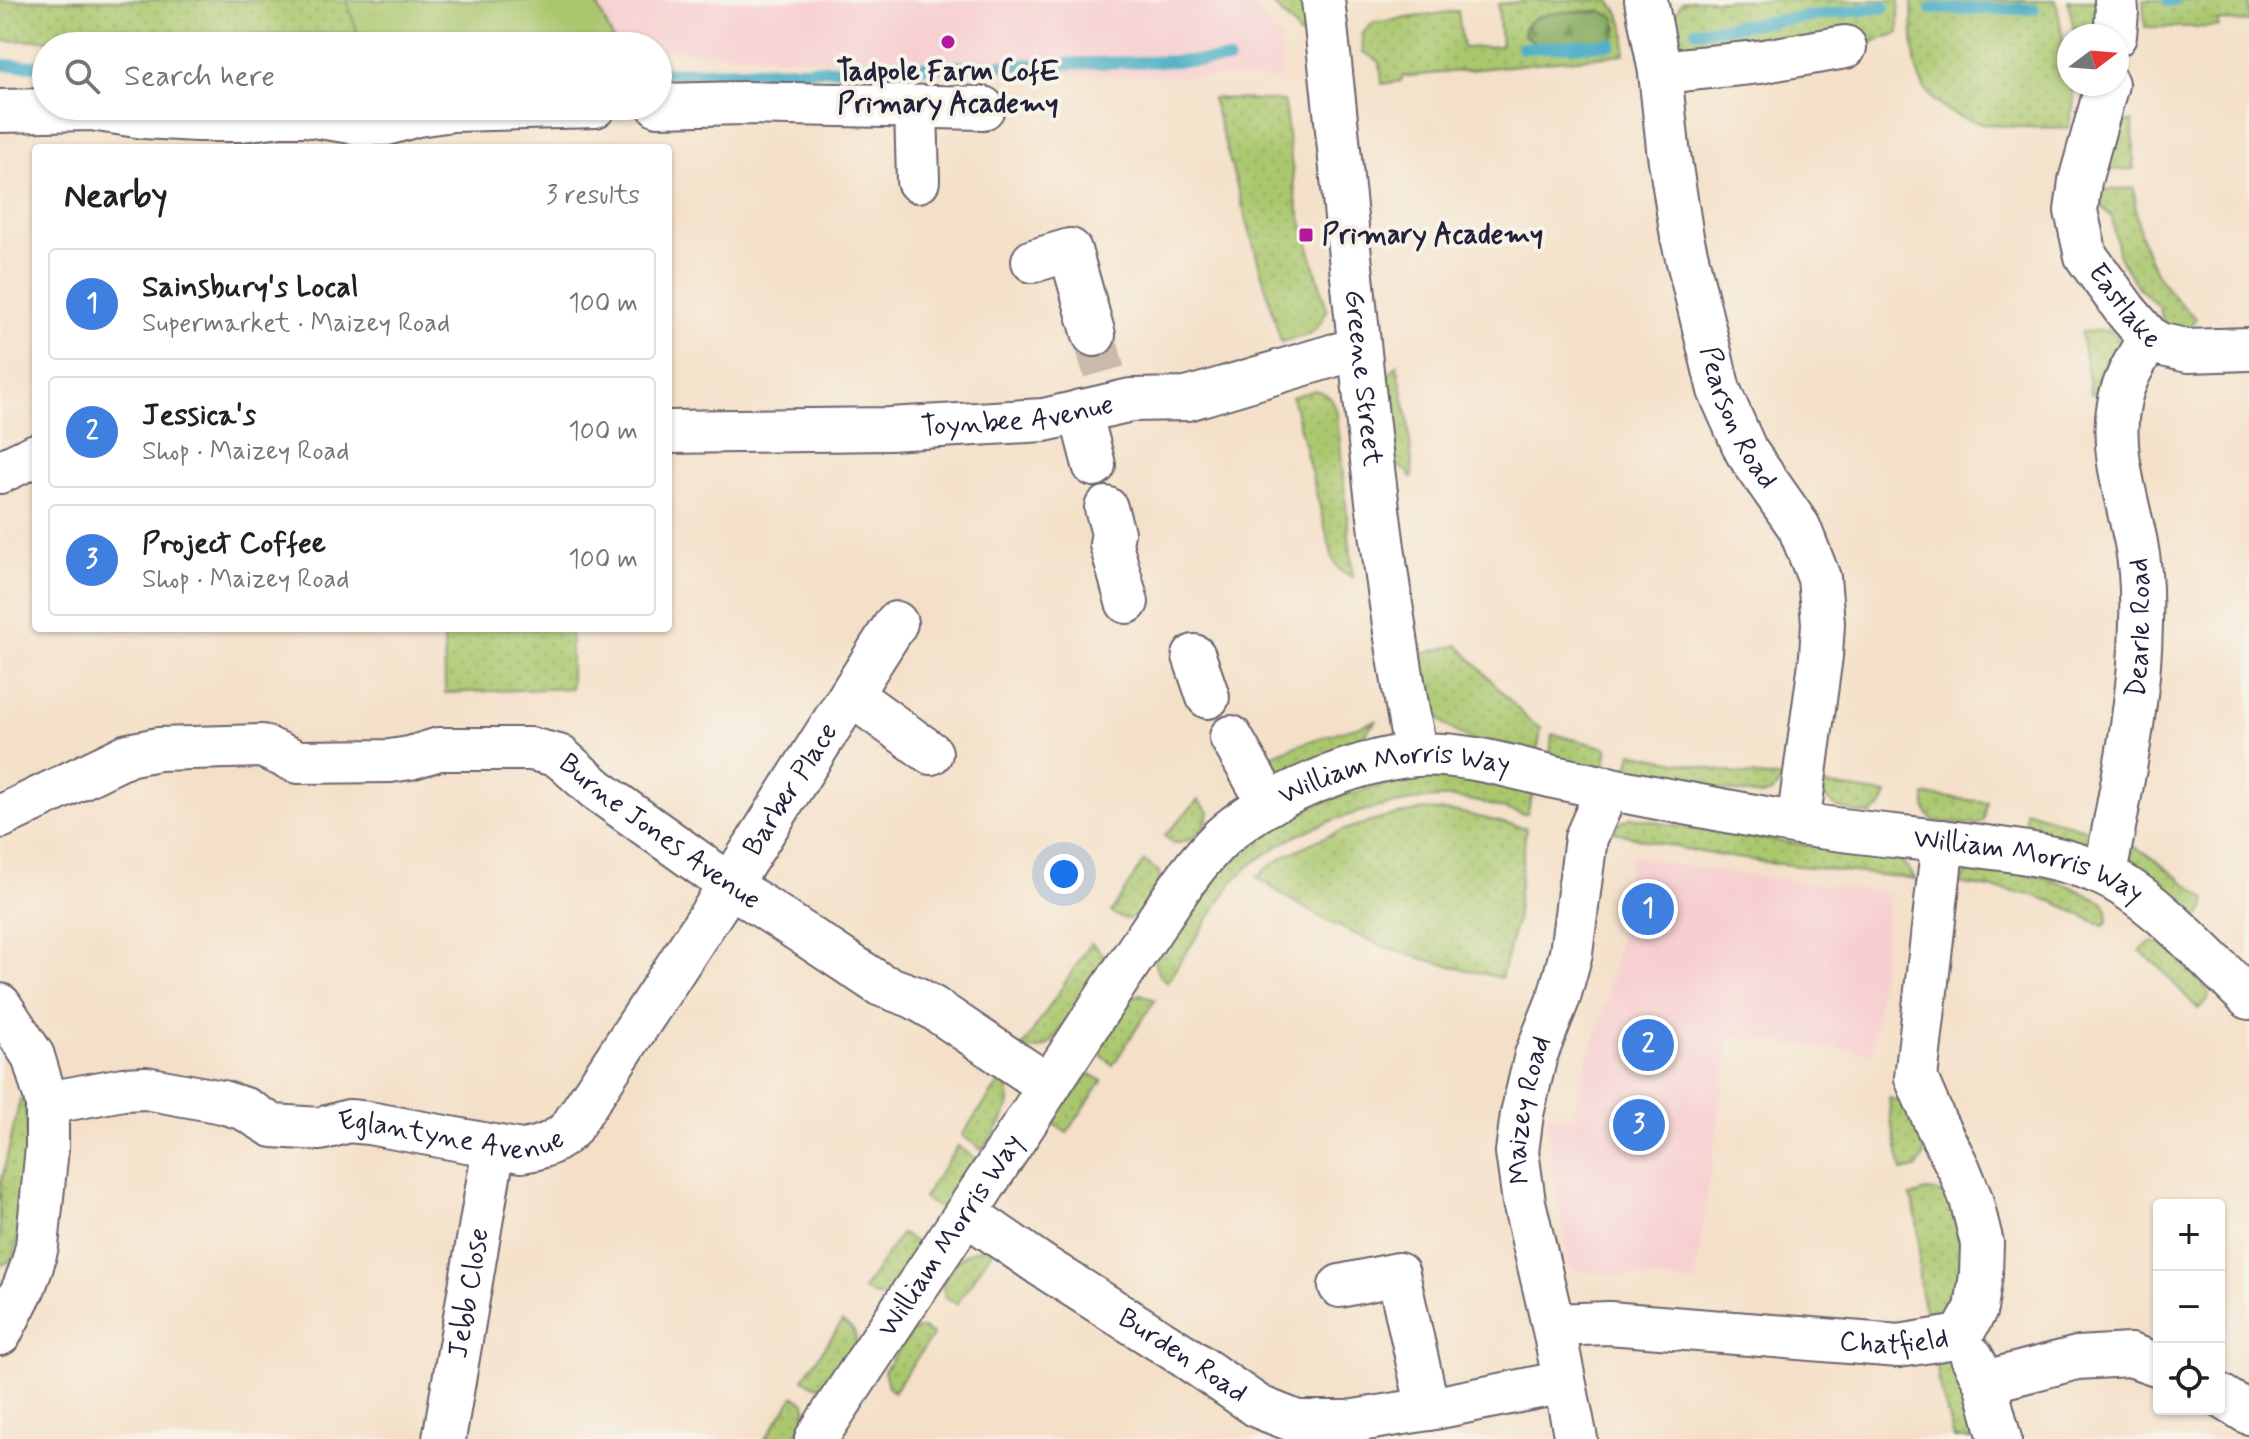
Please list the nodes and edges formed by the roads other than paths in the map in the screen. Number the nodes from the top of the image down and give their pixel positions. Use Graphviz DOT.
graph roads {
  1 [pos="1323,0"];
  2 [pos="1646,0"];
  3 [pos="2116,0"];
  4 [pos="2116,24"];
  5 [pos="1845,47"];
  6 [pos="1660,72"];
  7 [pos="2104,96"];
  8 [pos="672,105"];
  9 [pos="916,108"];
  10 [pos="983,108"];
  11 [pos="32,110"];
  12 [pos="0,111"];
  13 [pos="197,120"];
  14 [pos="242,120"];
  15 [pos="337,120"];
  16 [pos="400,120"];
  17 [pos="365,136"];
  18 [pos="918,181"];
  19 [pos="1033,261"];
  20 [pos="2149,338"];
  21 [pos="1359,349"];
  22 [pos="2249,349"];
  23 [pos="1098,381"];
  24 [pos="672,432"];
  25 [pos="32,457"];
  26 [pos="1094,465"];
  27 [pos="0,472"];
  28 [pos="1106,508"];
  29 [pos="1127,602"];
  30 [pos="896,623"];
  31 [pos="1194,656"];
  32 [pos="851,695"];
  33 [pos="1208,697"];
  34 [pos="1231,737"];
  35 [pos="931,753"];
  36 [pos="1416,755"];
  37 [pos="1608,788"];
  38 [pos="1269,804"];
  39 [pos="0,817"];
  40 [pos="1798,824"];
  41 [pos="1943,841"];
  42 [pos="2105,875"];
  43 [pos="730,885"];
  44 [pos="2249,998"];
  45 [pos="0,1005"];
  46 [pos="1049,1086"];
  47 [pos="47,1103"];
  48 [pos="494,1147"];
  49 [pos="967,1214"];
  50 [pos="12,1285"];
  51 [pos="1340,1286"];
  52 [pos="1553,1325"];
  53 [pos="0,1334"];
  54 [pos="1961,1336"];
  55 [pos="2153,1363"];
  56 [pos="1564,1382"];
  57 [pos="1985,1382"];
  58 [pos="2225,1399"];
  59 [pos="1428,1409"];
  60 [pos="2249,1413"];
  61 [pos="1256,1423"];
  62 [pos="444,1439"];
  63 [pos="816,1439"];
  64 [pos="1576,1439"];
  65 [pos="2000,1439"];
  1 -- 21 [label="street, Greene Street"];
  2 -- 6 [label="street, Pearson Road"];
  3 -- 4 [label="street"];
  5 -- 6 [label="street"];
  6 -- 40 [label="street, Pearson Road"];
  7 -- 20 [label="street, Eastlake"];
  8 -- 9 [label="street"];
  9 -- 10 [label="street"];
  9 -- 18 [label="street"];
  11 -- 12 [label="street"];
  13 -- 14 [label="street"];
  15 -- 17 [label="street"];
  16 -- 17 [label="street"];
  19 -- 23 [label="street"];
  20 -- 22 [label="street, Eastlake"];
  20 -- 42 [label="street, Dearle Road"];
  21 -- 23 [label="street, Toynbee Avenue"];
  21 -- 36 [label="street, Greene Street"];
  23 -- 24 [label="street, Toynbee Avenue"];
  23 -- 26 [label="street"];
  25 -- 27 [label="street"];
  28 -- 29 [label="street"];
  30 -- 32 [label="street, Barber Place"];
  31 -- 33 [label="street"];
  32 -- 35 [label="street, Barber Place"];
  32 -- 43 [label="street, Barber Place"];
  34 -- 38 [label="street"];
  36 -- 37 [label="street, William Morris Way"];
  36 -- 38 [label="street, William Morris Way"];
  37 -- 40 [label="street, William Morris Way"];
  37 -- 52 [label="street, Maizey Road"];
  38 -- 46 [label="street, William Morris Way"];
  39 -- 43 [label="street, Burne Jones Avenue"];
  40 -- 41 [label="street, William Morris Way"];
  41 -- 42 [label="street, William Morris Way"];
  41 -- 54 [label="street, Chatfield"];
  42 -- 44 [label="street, William Morris Way"];
  43 -- 46 [label="street, Burne Jones Avenue"];
  43 -- 48 [label="street, Eglantyne Avenue"];
  45 -- 47 [label="street"];
  46 -- 49 [label="street, William Morris Way"];
  47 -- 48 [label="street, Eglantyne Avenue"];
  47 -- 50 [label="street"];
  48 -- 62 [label="street, Jebb Close"];
  49 -- 61 [label="street, Burden Road"];
  49 -- 63 [label="street, William Morris Way"];
  50 -- 53 [label="street"];
  51 -- 59 [label="street"];
  52 -- 54 [label="street, Chatfield"];
  52 -- 56 [label="street, Maizey Road"];
  54 -- 57 [label="street"];
  55 -- 57 [label="street"];
  56 -- 59 [label="street, Burden Road"];
  56 -- 64 [label="street, Maizey Road"];
  57 -- 65 [label="street"];
  58 -- 60 [label="street"];
  59 -- 61 [label="street, Burden Road"];
}
